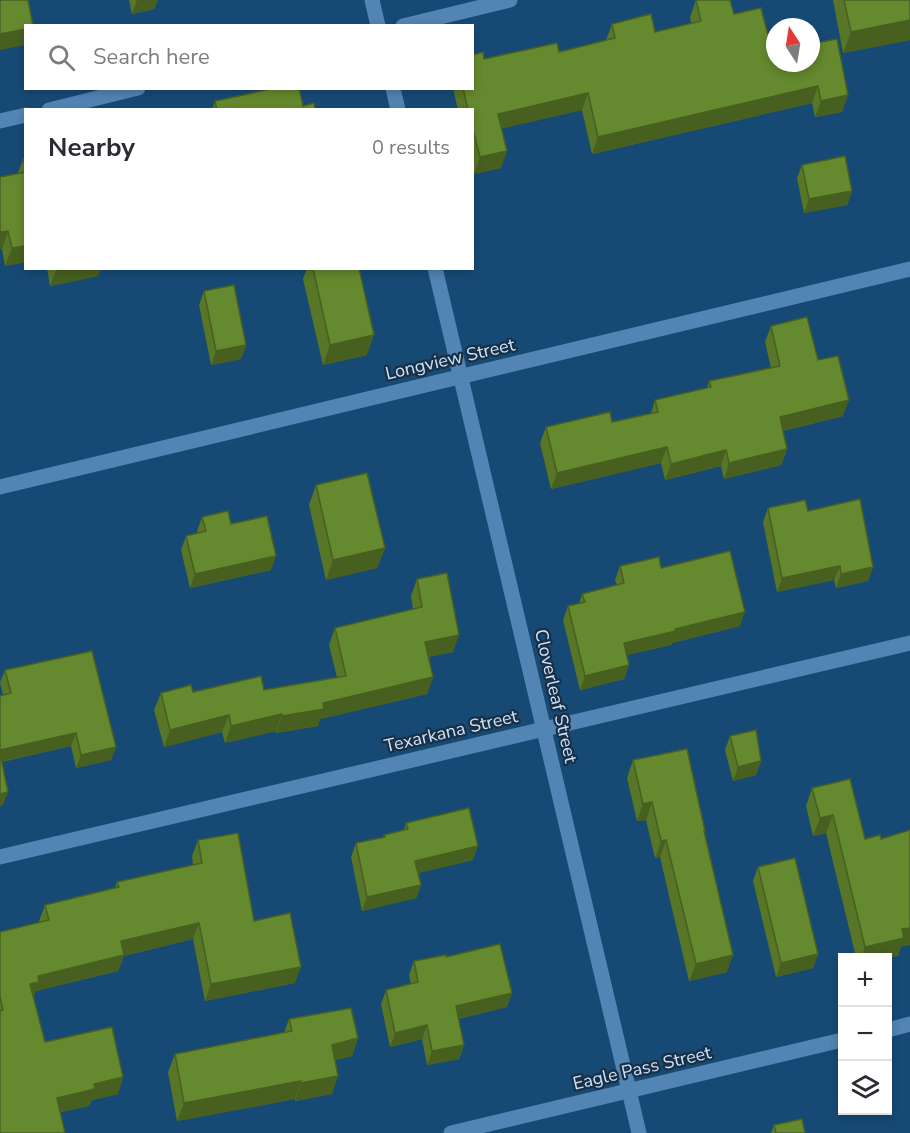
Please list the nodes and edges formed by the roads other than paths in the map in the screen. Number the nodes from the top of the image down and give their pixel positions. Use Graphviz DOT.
graph roads {
  1 [pos="372,0"];
  2 [pos="510,0"];
  3 [pos="378,24"];
  4 [pos="411,24"];
  5 [pos="130,90"];
  6 [pos="393,90"];
  7 [pos="57,108"];
  8 [pos="398,108"];
  9 [pos="24,115"];
  10 [pos="0,121"];
  11 [pos="910,269"];
  12 [pos="435,270"];
  13 [pos="460,377"];
  14 [pos="0,487"];
  15 [pos="910,643"];
  16 [pos="544,729"];
  17 [pos="0,857"];
  18 [pos="910,1024"];
  19 [pos="892,1029"];
  20 [pos="838,1041"];
  21 [pos="629,1091"];
  22 [pos="451,1133"];
  23 [pos="639,1133"];
  1 -- 3 [label="street"];
  2 -- 4 [label="street"];
  5 -- 7 [label="street"];
  6 -- 8 [label="street"];
  9 -- 10 [label="street"];
  11 -- 13 [label="street, Longview Street"];
  12 -- 13 [label="street, Cloverleaf Street"];
  13 -- 14 [label="street, Longview Street"];
  13 -- 16 [label="street, Cloverleaf Street"];
  15 -- 16 [label="street, Texarkana Street"];
  16 -- 17 [label="street, Texarkana Street"];
  16 -- 21 [label="street, Cloverleaf Street"];
  18 -- 19 [label="street"];
  20 -- 21 [label="street, Eagle Pass Street"];
  21 -- 22 [label="street, Eagle Pass Street"];
  21 -- 23 [label="street, Cloverleaf Street"];
}
